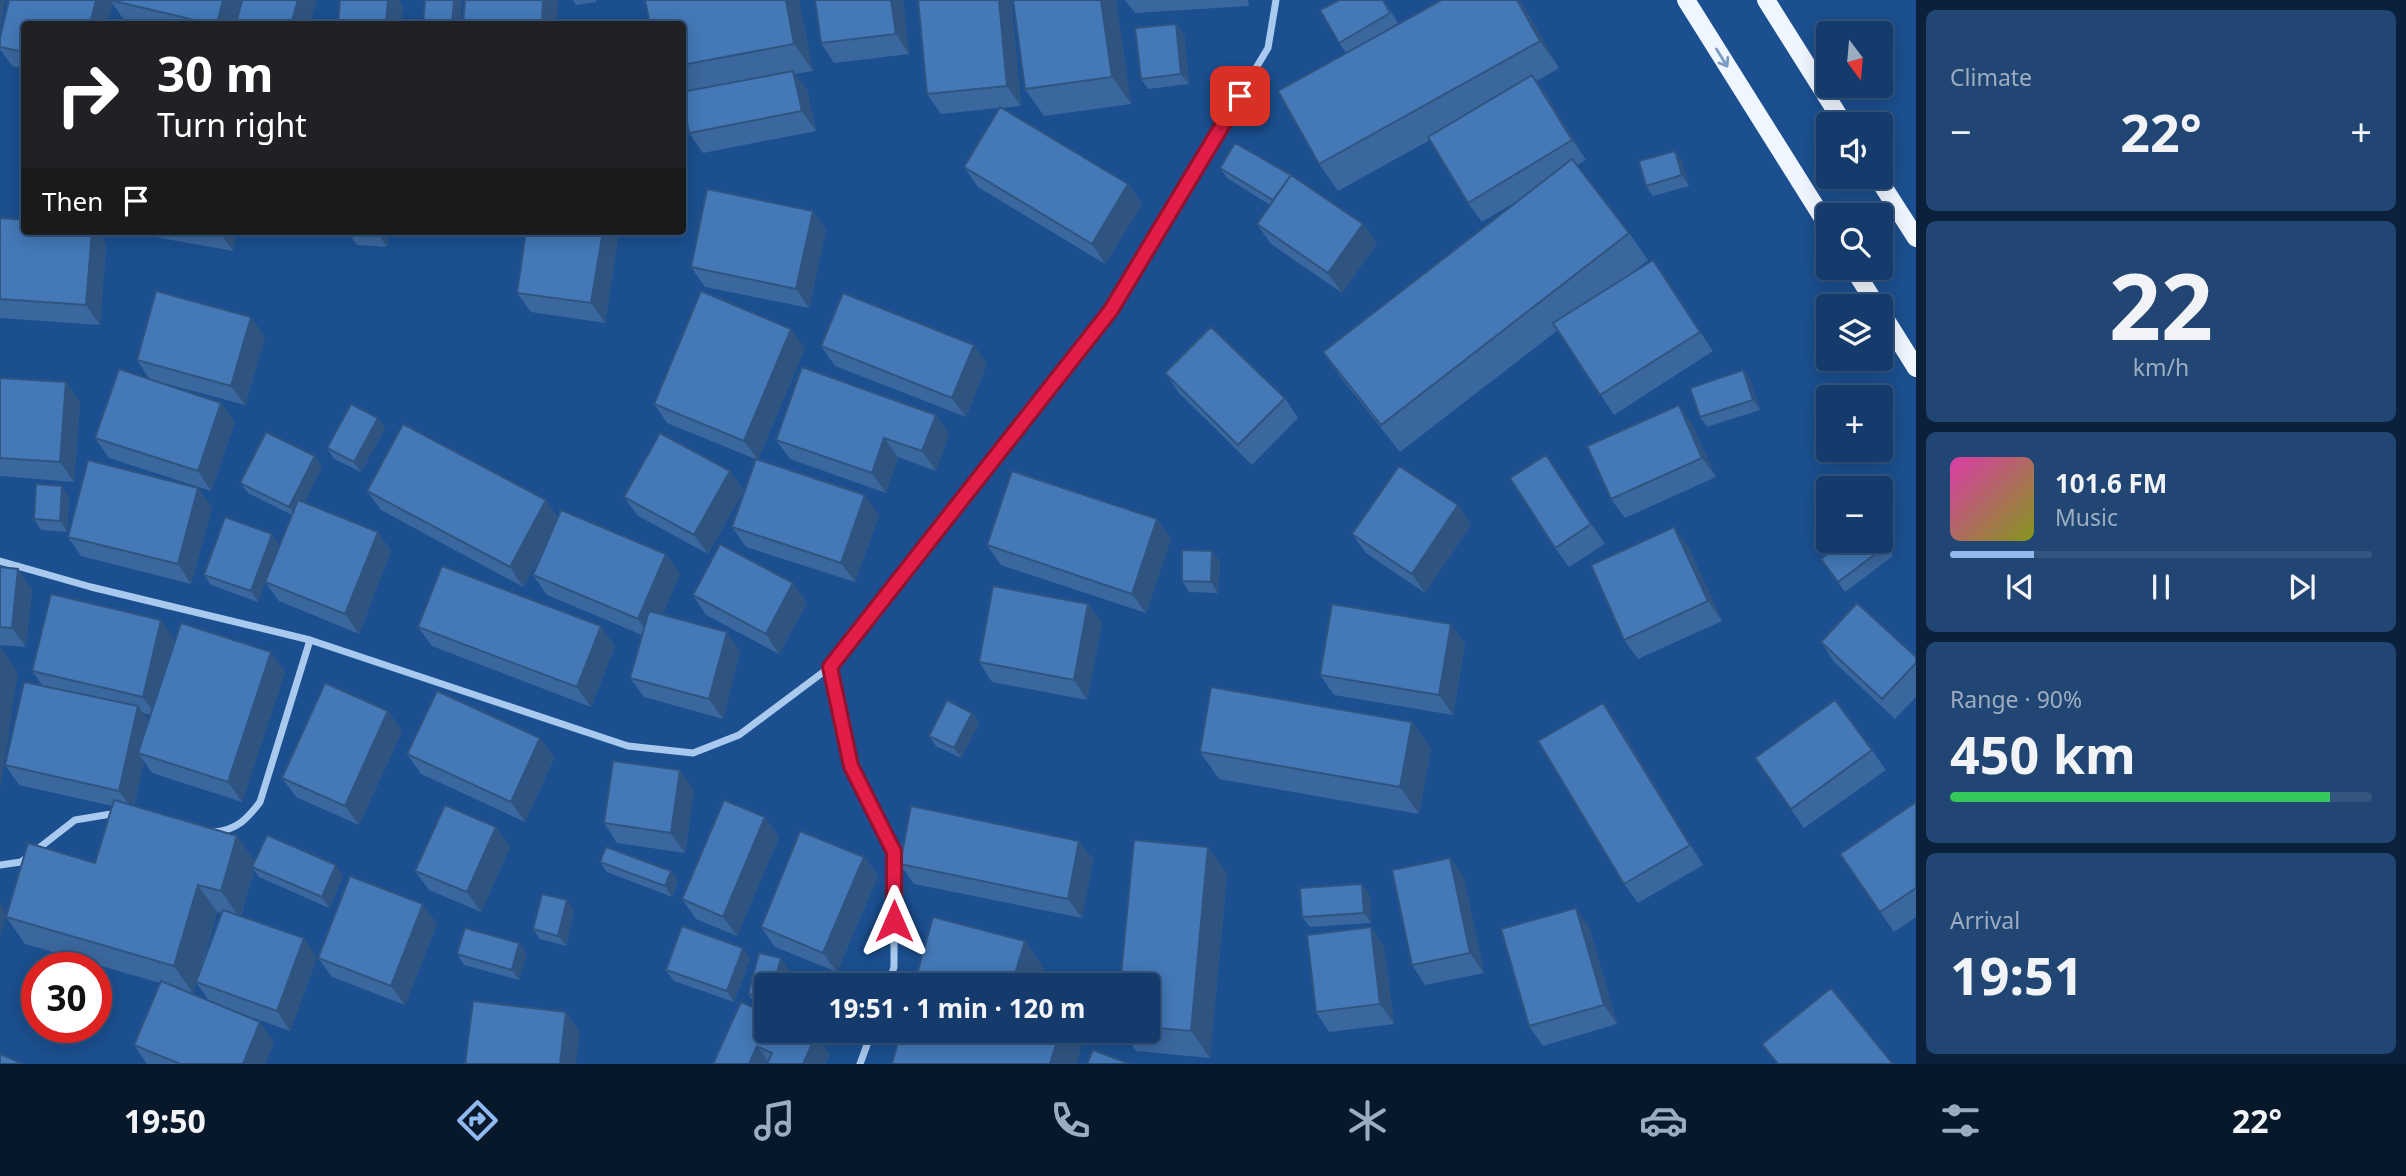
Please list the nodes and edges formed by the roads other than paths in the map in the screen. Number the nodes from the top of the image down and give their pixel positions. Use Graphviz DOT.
graph roads {
  1 [pos="1276,0"];
  2 [pos="1686,0"];
  3 [pos="1766,0"];
  4 [pos="1836,112"];
  5 [pos="1885,189"];
  6 [pos="1816,207"];
  7 [pos="1916,238"];
  8 [pos="1893,331"];
  9 [pos="1916,368"];
  10 [pos="0,561"];
  11 [pos="310,640"];
  12 [pos="830,667"];
  13 [pos="123,813"];
  14 [pos="207,833"];
  15 [pos="0,865"];
  16 [pos="892,973"];
  17 [pos="868,1043"];
  18 [pos="860,1064"];
  1 -- 12 [label="street"];
  2 -- 6 [label="main road, one-way"];
  3 -- 4 [label="main road"];
  5 -- 7 [label="main road"];
  8 -- 9 [label="main road"];
  10 -- 11 [label="street"];
  11 -- 12 [label="street"];
  11 -- 14 [label="street"];
  12 -- 16 [label="street"];
  13 -- 15 [label="street"];
  17 -- 18 [label="street"];
}
